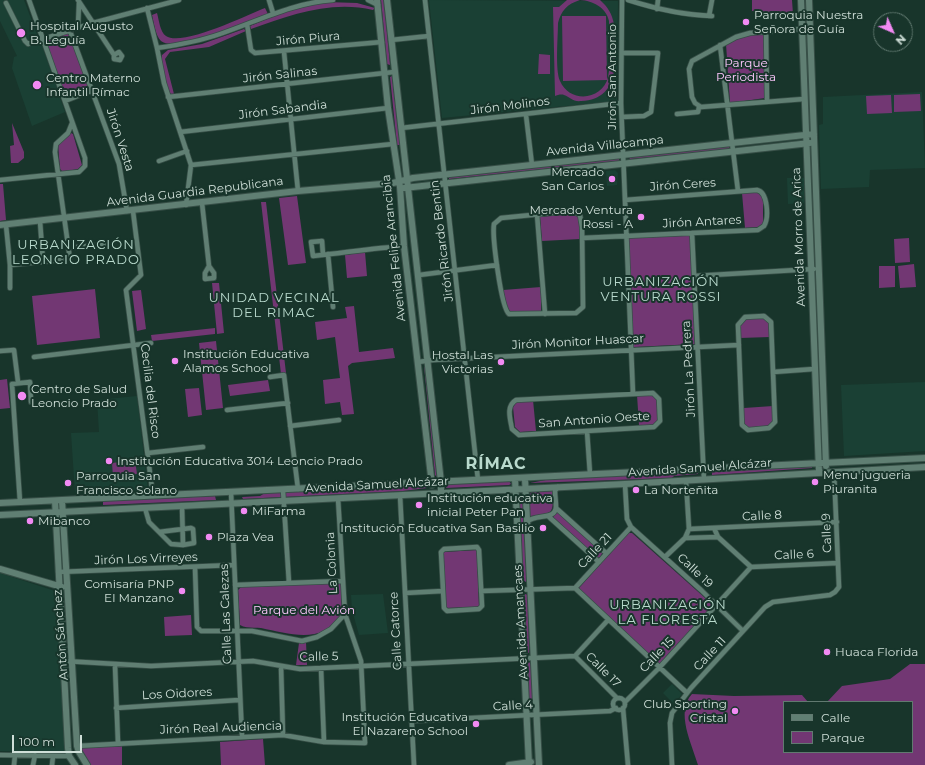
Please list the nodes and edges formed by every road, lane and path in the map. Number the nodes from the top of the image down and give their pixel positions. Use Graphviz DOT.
graph roads {
  1 [pos="29,0"];
  2 [pos="78,0"];
  3 [pos="178,0"];
  4 [pos="269,0"];
  5 [pos="334,0"];
  6 [pos="368,0"];
  7 [pos="387,0"];
  8 [pos="425,0"];
  9 [pos="622,0"];
  10 [pos="628,0"];
  11 [pos="658,0"];
  12 [pos="712,0"];
  13 [pos="801,0"];
  14 [pos="809,0"];
  15 [pos="378,2"];
  16 [pos="6,3"];
  17 [pos="147,8"];
  18 [pos="657,9"];
  19 [pos="273,13"];
  20 [pos="93,23"];
  21 [pos="247,24"];
  22 [pos="78,27"];
  23 [pos="802,29"];
  24 [pos="70,31"];
  25 [pos="766,31"];
  26 [pos="429,36"];
  27 [pos="43,39"];
  28 [pos="391,40"];
  29 [pos="382,42"];
  30 [pos="720,45"];
  31 [pos="157,48"];
  32 [pos="284,52"];
  33 [pos="622,53"];
  34 [pos="114,55"];
  35 [pos="394,72"];
  36 [pos="385,73"];
  37 [pos="286,84"];
  38 [pos="93,90"];
  39 [pos="168,97"];
  40 [pos="804,99"];
  41 [pos="65,101"];
  42 [pos="767,101"];
  43 [pos="621,103"];
  44 [pos="728,105"];
  45 [pos="699,107"];
  46 [pos="388,108"];
  47 [pos="677,114"];
  48 [pos="526,115"];
  49 [pos="622,117"];
  50 [pos="290,119"];
  51 [pos="72,124"];
  52 [pos="439,124"];
  53 [pos="401,128"];
  54 [pos="180,132"];
  55 [pos="814,134"];
  56 [pos="806,135"];
  57 [pos="733,143"];
  58 [pos="814,143"];
  59 [pos="393,144"];
  60 [pos="806,144"];
  61 [pos="187,151"];
  62 [pos="734,151"];
  63 [pos="294,153"];
  64 [pos="623,155"];
  65 [pos="159,161"];
  66 [pos="624,162"];
  67 [pos="191,165"];
  68 [pos="532,165"];
  69 [pos="59,174"];
  70 [pos="444,174"];
  71 [pos="407,179"];
  72 [pos="0,180"];
  73 [pos="397,184"];
  74 [pos="446,184"];
  75 [pos="408,189"];
  76 [pos="298,191"];
  77 [pos="740,191"];
  78 [pos="625,200"];
  79 [pos="202,203"];
  80 [pos="186,205"];
  81 [pos="130,211"];
  82 [pos="537,214"];
  83 [pos="65,218"];
  84 [pos="40,221"];
  85 [pos="3,225"];
  86 [pos="692,233"];
  87 [pos="625,236"];
  88 [pos="582,238"];
  89 [pos="108,244"];
  90 [pos="404,246"];
  91 [pos="69,248"];
  92 [pos="43,262"];
  93 [pos="10,265"];
  94 [pos="497,265"];
  95 [pos="209,266"];
  96 [pos="819,268"];
  97 [pos="810,269"];
  98 [pos="456,270"];
  99 [pos="419,275"];
  100 [pos="694,276"];
  101 [pos="10,288"];
  102 [pos="333,307"];
  103 [pos="545,314"];
  104 [pos="151,343"];
  105 [pos="134,344"];
  106 [pos="739,345"];
  107 [pos="698,346"];
  108 [pos="631,350"];
  109 [pos="0,351"];
  110 [pos="34,357"];
  111 [pos="465,358"];
  112 [pos="427,360"];
  113 [pos="418,362"];
  114 [pos="814,369"];
  115 [pos="773,372"];
  116 [pos="270,377"];
  117 [pos="18,382"];
  118 [pos="633,394"];
  119 [pos="32,402"];
  120 [pos="288,403"];
  121 [pos="227,410"];
  122 [pos="339,420"];
  123 [pos="290,426"];
  124 [pos="587,431"];
  125 [pos="203,446"];
  126 [pos="148,453"];
  127 [pos="925,458"];
  128 [pos="907,459"];
  129 [pos="819,462"];
  130 [pos="826,462"];
  131 [pos="907,467"];
  132 [pos="925,467"];
  133 [pos="704,468"];
  134 [pos="834,471"];
  135 [pos="819,472"];
  136 [pos="826,472"];
  137 [pos="590,474"];
  138 [pos="525,478"];
  139 [pos="515,479"];
  140 [pos="478,480"];
  141 [pos="704,480"];
  142 [pos="686,481"];
  143 [pos="441,482"];
  144 [pos="432,483"];
  145 [pos="625,484"];
  146 [pos="558,487"];
  147 [pos="298,489"];
  148 [pos="526,489"];
  149 [pos="283,490"];
  150 [pos="516,490"];
  151 [pos="231,492"];
  152 [pos="432,493"];
  153 [pos="441,493"];
  154 [pos="400,495"];
  155 [pos="153,496"];
  156 [pos="338,498"];
  157 [pos="55,501"];
  158 [pos="62,501"];
  159 [pos="284,501"];
  160 [pos="20,502"];
  161 [pos="0,503"];
  162 [pos="231,504"];
  163 [pos="182,506"];
  164 [pos="145,508"];
  165 [pos="556,508"];
  166 [pos="63,512"];
  167 [pos="55,513"];
  168 [pos="0,515"];
  169 [pos="548,516"];
  170 [pos="527,522"];
  171 [pos="837,522"];
  172 [pos="630,527"];
  173 [pos="714,528"];
  174 [pos="689,529"];
  175 [pos="183,530"];
  176 [pos="159,532"];
  177 [pos="718,537"];
  178 [pos="685,538"];
  179 [pos="183,545"];
  180 [pos="606,553"];
  181 [pos="666,557"];
  182 [pos="598,562"];
  183 [pos="838,563"];
  184 [pos="234,565"];
  185 [pos="751,567"];
  186 [pos="195,568"];
  187 [pos="0,569"];
  188 [pos="58,572"];
  189 [pos="68,572"];
  190 [pos="342,581"];
  191 [pos="289,583"];
  192 [pos="235,585"];
  193 [pos="68,586"];
  194 [pos="59,587"];
  195 [pos="530,588"];
  196 [pos="575,588"];
  197 [pos="520,589"];
  198 [pos="443,591"];
  199 [pos="481,591"];
  200 [pos="835,592"];
  201 [pos="404,593"];
  202 [pos="717,605"];
  203 [pos="345,614"];
  204 [pos="608,620"];
  205 [pos="743,631"];
  206 [pos="237,632"];
  207 [pos="575,656"];
  208 [pos="524,659"];
  209 [pos="534,659"];
  210 [pos="73,660"];
  211 [pos="64,661"];
  212 [pos="238,661"];
  213 [pos="408,663"];
  214 [pos="116,665"];
  215 [pos="281,666"];
  216 [pos="361,666"];
  217 [pos="321,668"];
  218 [pos="659,668"];
  219 [pos="687,694"];
  220 [pos="617,698"];
  221 [pos="239,700"];
  222 [pos="625,702"];
  223 [pos="116,708"];
  224 [pos="616,708"];
  225 [pos="624,708"];
  226 [pos="526,715"];
  227 [pos="536,715"];
  228 [pos="411,721"];
  229 [pos="283,735"];
  230 [pos="242,736"];
  231 [pos="324,742"];
  232 [pos="118,743"];
  233 [pos="366,743"];
  234 [pos="78,746"];
  235 [pos="0,754"];
  236 [pos="15,755"];
  237 [pos="35,755"];
  238 [pos="53,756"];
  239 [pos="71,761"];
  240 [pos="539,763"];
  241 [pos="529,764"];
  242 [pos="14,765"];
  243 [pos="33,765"];
  244 [pos="52,765"];
  245 [pos="86,765"];
  246 [pos="414,765"];
  247 [pos="509,765"];
  248 [pos="628,765"];
  249 [pos="672,765"];
  1 -- 27 [label="street"];
  2 -- 20 [label="street"];
  2 -- 22 [label="street"];
  3 -- 17 [label="street"];
  4 -- 19 [label="street"];
  5 -- 19 [label="street"];
  6 -- 15 [label="street"];
  7 -- 28 [label="main road, Avenida Felipe Arancibia"];
  8 -- 26 [label="street, Jirón Ricardo Bentin"];
  9 -- 33 [label="street, Jirón San Antonio"];
  10 -- 18 [label="street"];
  11 -- 18 [label="street"];
  12 -- 18 [label="street"];
  13 -- 23 [label="main road, Avenida Morro de Arica"];
  14 -- 55 [label="main road, Avenida Morro de Arica"];
  15 -- 29 [label="main road, Avenida Felipe Arancibia"];
  16 -- 27 [label="street"];
  17 -- 20 [label="street"];
  17 -- 31 [label="street"];
  19 -- 21 [label="street"];
  20 -- 22 [label="street"];
  20 -- 34 [label="street"];
  21 -- 31 [label="street"];
  21 -- 32 [label="street, Jirón Piura"];
  22 -- 24 [label="street"];
  23 -- 25 [label="street"];
  23 -- 40 [label="main road, Avenida Morro de Arica"];
  24 -- 27 [label="street"];
  24 -- 38 [label="street, Jirón Vesta"];
  25 -- 30 [label="street"];
  25 -- 42 [label="street"];
  26 -- 28 [label="street"];
  26 -- 52 [label="street, Jirón Ricardo Bentin"];
  27 -- 41 [label="street"];
  28 -- 35 [label="main road, Avenida Felipe Arancibia"];
  29 -- 32 [label="street, Jirón Piura"];
  29 -- 36 [label="main road, Avenida Felipe Arancibia"];
  30 -- 44 [label="street"];
  30 -- 45 [label="street"];
  31 -- 39 [label="street"];
  32 -- 37 [label="street"];
  33 -- 43 [label="street, Jirón San Antonio"];
  33 -- 49 [label="street"];
  35 -- 36 [label="street, Jirón Salinas"];
  35 -- 53 [label="main road, Avenida Felipe Arancibia"];
  36 -- 37 [label="street, Jirón Salinas"];
  36 -- 46 [label="main road, Avenida Felipe Arancibia"];
  37 -- 39 [label="street, Jirón Salinas"];
  37 -- 50 [label="street"];
  38 -- 41 [label="street"];
  38 -- 81 [label="street, Jirón Vesta"];
  39 -- 54 [label="street"];
  40 -- 42 [label="street"];
  40 -- 56 [label="main road, Avenida Morro de Arica"];
  41 -- 51 [label="street"];
  42 -- 44 [label="street"];
  43 -- 48 [label="street, Jirón Molinos"];
  43 -- 49 [label="street, Jirón San Antonio"];
  44 -- 45 [label="street"];
  44 -- 57 [label="street"];
  45 -- 47 [label="street"];
  46 -- 50 [label="street, Jirón Sabandia"];
  46 -- 59 [label="main road, Avenida Felipe Arancibia"];
  48 -- 52 [label="street, Jirón Molinos"];
  48 -- 68 [label="street"];
  49 -- 64 [label="street, Jirón San Antonio"];
  50 -- 54 [label="street, Jirón Sabandia"];
  50 -- 63 [label="street"];
  51 -- 69 [label="street"];
  51 -- 69 [label="street"];
  52 -- 53 [label="street, Jirón Molinos"];
  52 -- 70 [label="street, Jirón Ricardo Bentin"];
  53 -- 71 [label="main road, Avenida Felipe Arancibia"];
  54 -- 61 [label="street"];
  55 -- 56 [label="main road, Avenida Villacampa"];
  55 -- 58 [label="main road, Avenida Morro de Arica"];
  56 -- 57 [label="main road, Avenida Villacampa"];
  56 -- 60 [label="main road, Avenida Morro de Arica"];
  57 -- 62 [label="street"];
  57 -- 64 [label="main road, Avenida Villacampa"];
  58 -- 60 [label="main road, Avenida Villacampa"];
  58 -- 96 [label="main road, Avenida Morro de Arica"];
  59 -- 63 [label="street"];
  59 -- 73 [label="main road, Avenida Felipe Arancibia"];
  60 -- 62 [label="main road, Avenida Villacampa"];
  60 -- 97 [label="main road, Avenida Morro de Arica"];
  61 -- 65 [label="street"];
  61 -- 67 [label="street"];
  62 -- 66 [label="main road, Avenida Villacampa"];
  62 -- 77 [label="street"];
  63 -- 67 [label="street"];
  63 -- 76 [label="street"];
  64 -- 66 [label="street, Jirón San Antonio"];
  64 -- 68 [label="main road, Avenida Villacampa"];
  66 -- 74 [label="main road, Avenida Villacampa"];
  66 -- 78 [label="street, Jirón San Antonio"];
  67 -- 80 [label="street"];
  68 -- 70 [label="main road, Avenida Villacampa"];
  69 -- 72 [label="street"];
  69 -- 83 [label="street"];
  70 -- 71 [label="main road, Avenida Villacampa"];
  70 -- 74 [label="street, Jirón Ricardo Bentin"];
  71 -- 73 [label="main road, Avenida Villacampa"];
  71 -- 75 [label="main road, Avenida Felipe Arancibia"];
  73 -- 75 [label="main road, Avenida Villacampa"];
  73 -- 76 [label="main road, Avenida Guardia Republicana"];
  73 -- 90 [label="main road, Avenida Felipe Arancibia"];
  74 -- 75 [label="main road, Avenida Villacampa"];
  74 -- 98 [label="street, Jirón Ricardo Bentin"];
  75 -- 99 [label="main road, Avenida Felipe Arancibia"];
  76 -- 79 [label="main road, Avenida Guardia Republicana"];
  77 -- 78 [label="street, Jirón Ceres"];
  77 -- 86 [label="street, Jirón Antares"];
  78 -- 87 [label="street, Jirón San Antonio"];
  79 -- 80 [label="main road, Avenida Guardia Republicana"];
  79 -- 95 [label="street"];
  80 -- 81 [label="main road, Avenida Guardia Republicana"];
  81 -- 83 [label="main road, Avenida Guardia Republicana"];
  81 -- 105 [label="street, Cecilia del Risco"];
  82 -- 88 [label="street"];
  82 -- 94 [label="street"];
  82 -- 103 [label="street"];
  83 -- 84 [label="main road, Avenida Guardia Republicana"];
  83 -- 91 [label="street"];
  84 -- 85 [label="main road, Avenida Guardia Republicana"];
  84 -- 92 [label="street"];
  85 -- 93 [label="street"];
  86 -- 87 [label="street, Jirón Antares"];
  86 -- 100 [label="street, Jirón La Pedrera"];
  87 -- 88 [label="street, Jirón Antares"];
  87 -- 108 [label="street, Jirón San Antonio"];
  88 -- 103 [label="street"];
  89 -- 91 [label="street"];
  90 -- 102 [label="street"];
  90 -- 113 [label="main road, Avenida Felipe Arancibia"];
  91 -- 92 [label="street"];
  92 -- 93 [label="street"];
  93 -- 101 [label="street"];
  94 -- 98 [label="street"];
  94 -- 103 [label="street"];
  96 -- 97 [label="street"];
  96 -- 130 [label="main road, Avenida Morro de Arica"];
  97 -- 100 [label="street"];
  97 -- 114 [label="main road, Avenida Morro de Arica"];
  98 -- 99 [label="street"];
  98 -- 111 [label="street, Jirón Ricardo Bentin"];
  99 -- 112 [label="main road, Avenida Felipe Arancibia"];
  100 -- 107 [label="street, Jirón La Pedrera"];
  104 -- 105 [label="street"];
  105 -- 110 [label="street"];
  105 -- 126 [label="street, Cecilia del Risco"];
  106 -- 107 [label="street, Jirón Monitor Huascar"];
  106 -- 115 [label="street"];
  106 -- 115 [label="street"];
  107 -- 108 [label="street, Jirón Monitor Huascar"];
  107 -- 133 [label="street, Jirón La Pedrera"];
  108 -- 111 [label="street, Jirón Monitor Huascar"];
  108 -- 118 [label="street, Jirón San Antonio"];
  109 -- 117 [label="street"];
  111 -- 112 [label="street, Jirón Monitor Huascar"];
  111 -- 140 [label="street, Jirón Ricardo Bentin"];
  112 -- 113 [label="street, Jirón Monitor Huascar"];
  112 -- 143 [label="main road, Avenida Felipe Arancibia"];
  113 -- 144 [label="main road, Avenida Felipe Arancibia"];
  114 -- 115 [label="street"];
  114 -- 129 [label="main road, Avenida Morro de Arica"];
  116 -- 120 [label="street"];
  117 -- 119 [label="street"];
  117 -- 160 [label="street"];
  118 -- 124 [label="street, San Antonio Oeste"];
  118 -- 124 [label="street, San Antonio Oeste"];
  120 -- 121 [label="street"];
  120 -- 123 [label="street"];
  122 -- 123 [label="street"];
  123 -- 147 [label="street"];
  124 -- 137 [label="street"];
  125 -- 126 [label="street"];
  126 -- 155 [label="street, Cecilia del Risco"];
  127 -- 128 [label="main road, Avenida Samuel Alcázar"];
  128 -- 130 [label="main road, Avenida Samuel Alcázar"];
  128 -- 131 [label="main road"];
  129 -- 130 [label="main road, Avenida Samuel Alcázar"];
  129 -- 133 [label="main road, Avenida Samuel Alcázar"];
  129 -- 135 [label="main road, Avenida Morro de Arica"];
  130 -- 136 [label="main road, Avenida Morro de Arica"];
  131 -- 132 [label="main road, Avenida Samuel Alcázar"];
  131 -- 134 [label="main road, Avenida Samuel Alcázar"];
  133 -- 137 [label="main road, Avenida Samuel Alcázar"];
  133 -- 141 [label="street, Jirón La Pedrera"];
  134 -- 136 [label="main road, Avenida Samuel Alcázar"];
  134 -- 171 [label="street, Calle 9"];
  135 -- 136 [label="main road, Avenida Samuel Alcázar"];
  135 -- 141 [label="main road, Avenida Samuel Alcázar"];
  137 -- 138 [label="main road, Avenida Samuel Alcázar"];
  138 -- 139 [label="main road, Avenida Samuel Alcázar"];
  138 -- 148 [label="main road, Avenida Amancaes"];
  139 -- 140 [label="main road, Avenida Samuel Alcázar"];
  139 -- 150 [label="main road, Avenida Amancaes"];
  140 -- 143 [label="main road, Avenida Samuel Alcázar"];
  141 -- 142 [label="main road, Avenida Samuel Alcázar"];
  142 -- 145 [label="main road, Avenida Samuel Alcázar"];
  142 -- 174 [label="street"];
  143 -- 144 [label="main road, Avenida Samuel Alcázar"];
  143 -- 153 [label="main road, Avenida Felipe Arancibia"];
  144 -- 147 [label="main road, Avenida Samuel Alcázar"];
  144 -- 152 [label="main road, Avenida Felipe Arancibia"];
  145 -- 146 [label="main road, Avenida Samuel Alcázar"];
  145 -- 172 [label="street"];
  146 -- 148 [label="main road, Avenida Samuel Alcázar"];
  146 -- 165 [label="street"];
  147 -- 149 [label="main road, Avenida Samuel Alcázar"];
  148 -- 150 [label="main road, Avenida Samuel Alcázar"];
  148 -- 170 [label="main road, Avenida Amancaes"];
  149 -- 151 [label="main road, Avenida Samuel Alcázar"];
  149 -- 159 [label="street"];
  150 -- 153 [label="main road, Avenida Samuel Alcázar"];
  150 -- 197 [label="main road, Avenida Amancaes"];
  151 -- 155 [label="main road, Avenida Samuel Alcázar"];
  151 -- 162 [label="street, Calle Las Calezas"];
  152 -- 153 [label="main road, Avenida Samuel Alcázar"];
  152 -- 154 [label="main road, Avenida Samuel Alcázar"];
  154 -- 156 [label="main road, Avenida Samuel Alcázar"];
  154 -- 201 [label="street, Calle Catorce"];
  155 -- 158 [label="main road, Avenida Samuel Alcázar"];
  156 -- 159 [label="main road, Avenida Samuel Alcázar"];
  156 -- 190 [label="street, La Colonia"];
  157 -- 158 [label="main road, Avenida Samuel Alcázar"];
  157 -- 160 [label="main road, Avenida Samuel Alcázar"];
  157 -- 167 [label="main road, Antón Sánchez"];
  158 -- 166 [label="main road, Antón Sánchez"];
  159 -- 162 [label="main road, Avenida Samuel Alcázar"];
  159 -- 191 [label="street"];
  160 -- 161 [label="main road, Avenida Samuel Alcázar"];
  162 -- 163 [label="main road, Avenida Samuel Alcázar"];
  162 -- 184 [label="street, Calle Las Calezas"];
  163 -- 164 [label="main road, Avenida Samuel Alcázar"];
  163 -- 175 [label="street"];
  164 -- 166 [label="main road, Avenida Samuel Alcázar"];
  164 -- 176 [label="street"];
  165 -- 169 [label="street"];
  165 -- 180 [label="street"];
  166 -- 167 [label="main road, Avenida Samuel Alcázar"];
  166 -- 189 [label="main road, Antón Sánchez"];
  167 -- 168 [label="main road, Avenida Samuel Alcázar"];
  167 -- 188 [label="main road, Antón Sánchez"];
  169 -- 170 [label="street"];
  169 -- 182 [label="street"];
  170 -- 195 [label="main road, Avenida Amancaes"];
  171 -- 173 [label="street, Calle 8"];
  171 -- 183 [label="street, Calle 9"];
  172 -- 180 [label="street, Calle 21"];
  172 -- 181 [label="street, Calle 19"];
  173 -- 174 [label="street, Calle 8"];
  173 -- 177 [label="street"];
  174 -- 178 [label="street"];
  175 -- 176 [label="street"];
  175 -- 179 [label="street"];
  175 -- 179 [label="street"];
  176 -- 179 [label="street"];
  177 -- 178 [label="street"];
  177 -- 185 [label="street"];
  178 -- 181 [label="street"];
  180 -- 182 [label="street, Calle 21"];
  181 -- 202 [label="street, Calle 19"];
  182 -- 196 [label="street, Calle 21"];
  183 -- 185 [label="street, Calle 6"];
  183 -- 200 [label="street, Calle 9"];
  184 -- 186 [label="street, Jirón Los Virreyes"];
  184 -- 192 [label="street, Calle Las Calezas"];
  185 -- 202 [label="street, Calle 15"];
  186 -- 189 [label="street, Jirón Los Virreyes"];
  186 -- 206 [label="street"];
  187 -- 194 [label="main road"];
  188 -- 189 [label="street, Jirón Los Virreyes"];
  188 -- 194 [label="main road, Antón Sánchez"];
  189 -- 193 [label="main road, Antón Sánchez"];
  190 -- 191 [label="street"];
  190 -- 203 [label="street, La Colonia"];
  191 -- 192 [label="street"];
  192 -- 206 [label="street, Calle Las Calezas"];
  193 -- 194 [label="main road"];
  193 -- 210 [label="main road, Antón Sánchez"];
  194 -- 211 [label="main road, Antón Sánchez"];
  195 -- 196 [label="street"];
  195 -- 197 [label="street"];
  195 -- 209 [label="main road, Avenida Amancaes"];
  196 -- 204 [label="street"];
  197 -- 199 [label="street"];
  197 -- 208 [label="main road, Avenida Amancaes"];
  198 -- 199 [label="street"];
  198 -- 199 [label="street"];
  198 -- 201 [label="street"];
  200 -- 205 [label="street, Calle 11"];
  201 -- 213 [label="street, Calle Catorce"];
  202 -- 205 [label="street, Calle 19"];
  202 -- 218 [label="street, Calle 15"];
  203 -- 206 [label="street"];
  203 -- 216 [label="street, La Colonia"];
  204 -- 207 [label="street"];
  204 -- 218 [label="street"];
  205 -- 219 [label="street, Calle 11"];
  206 -- 212 [label="street, Calle Las Calezas"];
  207 -- 209 [label="street, Calle 5"];
  207 -- 220 [label="street, Calle 17"];
  208 -- 209 [label="street, Calle 5"];
  208 -- 213 [label="street, Calle 5"];
  208 -- 226 [label="main road, Avenida Amancaes"];
  209 -- 227 [label="main road, Avenida Amancaes"];
  210 -- 211 [label="street, Calle 5"];
  210 -- 214 [label="street, Calle 5"];
  210 -- 234 [label="main road, Antón Sánchez"];
  211 -- 239 [label="main road, Antón Sánchez"];
  212 -- 214 [label="street, Calle 5"];
  212 -- 215 [label="street, Calle 5"];
  212 -- 221 [label="street, Calle Las Calezas"];
  213 -- 216 [label="street, Calle 5"];
  213 -- 228 [label="street, Calle Catorce"];
  214 -- 223 [label="street"];
  215 -- 217 [label="street, Calle 5"];
  215 -- 229 [label="street"];
  216 -- 217 [label="street, Calle 5"];
  216 -- 233 [label="street, La Colonia"];
  217 -- 231 [label="street"];
  218 -- 219 [label="street"];
  218 -- 222 [label="street, Calle 15"];
  219 -- 249 [label="street, Calle 11"];
  220 -- 222 [label="street"];
  220 -- 224 [label="street"];
  221 -- 223 [label="street, Los Oidores"];
  221 -- 230 [label="street, Calle Las Calezas"];
  222 -- 225 [label="street"];
  223 -- 232 [label="street"];
  224 -- 225 [label="street"];
  224 -- 227 [label="street, Calle 4"];
  225 -- 248 [label="street"];
  226 -- 227 [label="street, Calle 4"];
  226 -- 228 [label="street, Calle 4"];
  226 -- 241 [label="main road, Avenida Amancaes"];
  227 -- 240 [label="main road, Avenida Amancaes"];
  228 -- 246 [label="street, Calle Catorce"];
  229 -- 230 [label="street, Jirón Real Audiencia"];
  229 -- 231 [label="street, Jirón Real Audiencia"];
  230 -- 232 [label="street, Jirón Real Audiencia"];
  231 -- 233 [label="street, Jirón Real Audiencia"];
  232 -- 234 [label="street, Jirón Real Audiencia"];
  234 -- 245 [label="main road, Antón Sánchez"];
  235 -- 236 [label="street"];
  236 -- 237 [label="street"];
  236 -- 242 [label="street"];
  237 -- 238 [label="street"];
  237 -- 243 [label="street"];
  238 -- 239 [label="street"];
  238 -- 244 [label="street"];
  240 -- 241 [label="main road"];
  241 -- 247 [label="main road"];
}
